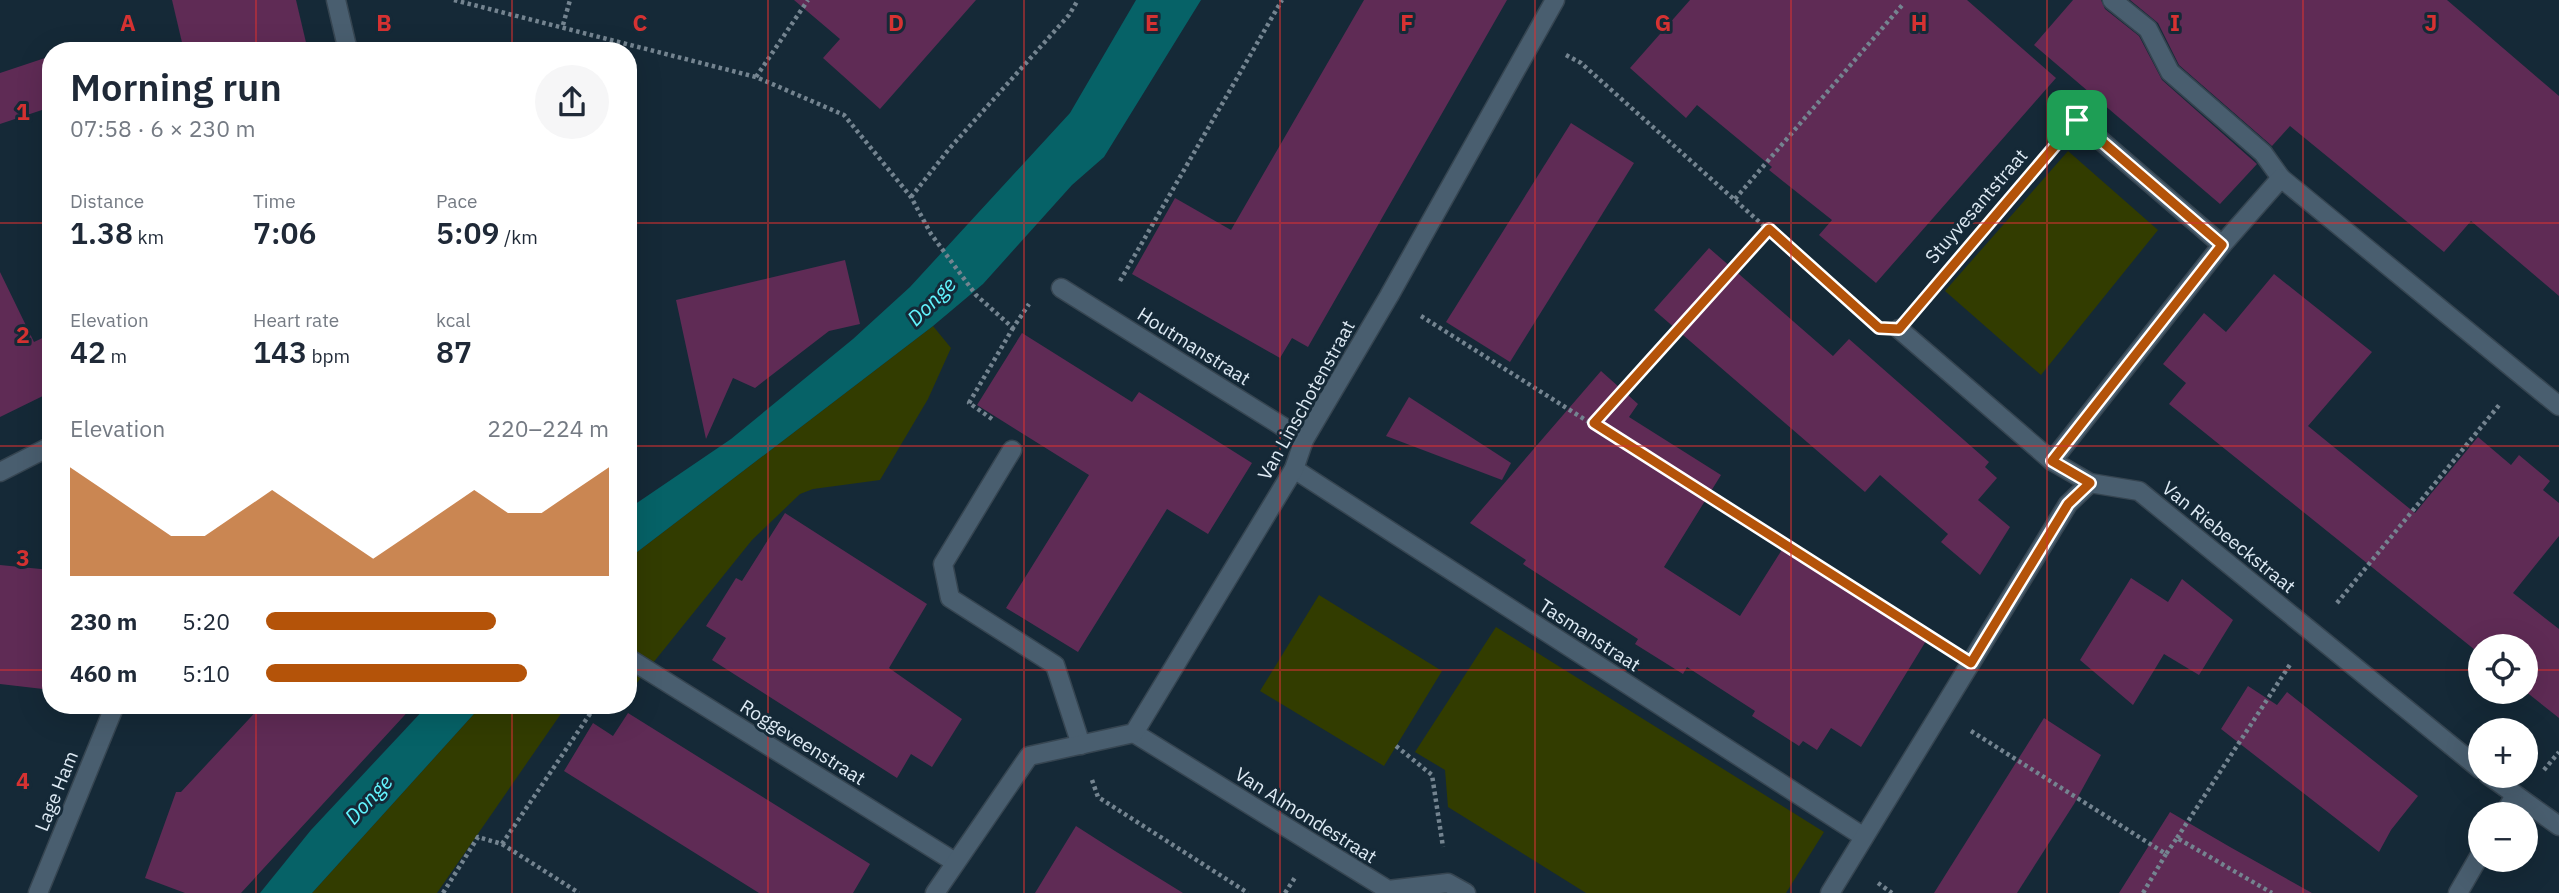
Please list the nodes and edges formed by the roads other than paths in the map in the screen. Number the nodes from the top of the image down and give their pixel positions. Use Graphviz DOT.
graph roads {
  1 [pos="336,0"];
  2 [pos="1555,0"];
  3 [pos="2112,0"];
  4 [pos="346,42"];
  5 [pos="2077,120"];
  6 [pos="2281,178"];
  7 [pos="2222,245"];
  8 [pos="1061,288"];
  9 [pos="1899,329"];
  10 [pos="2559,406"];
  11 [pos="1304,440"];
  12 [pos="1012,450"];
  13 [pos="42,451"];
  14 [pos="2052,461"];
  15 [pos="1294,469"];
  16 [pos="0,472"];
  17 [pos="2090,483"];
  18 [pos="637,664"];
  19 [pos="111,714"];
  20 [pos="1134,733"];
  21 [pos="1081,746"];
  22 [pos="2468,759"];
  23 [pos="2503,788"];
  24 [pos="2514,797"];
  25 [pos="2511,802"];
  26 [pos="2559,826"];
  27 [pos="1864,837"];
  28 [pos="955,862"];
  29 [pos="2470,872"];
  30 [pos="38,893"];
  31 [pos="935,893"];
  32 [pos="1466,893"];
  33 [pos="1830,893"];
  34 [pos="2458,893"];
  1 -- 4 [label="street"];
  2 -- 11 [label="street, Van Linschotenstraat"];
  3 -- 6 [label="street"];
  5 -- 7 [label="street"];
  6 -- 7 [label="street"];
  6 -- 10 [label="street"];
  7 -- 14 [label="street"];
  8 -- 11 [label="street, Houtmanstraat"];
  9 -- 14 [label="street"];
  11 -- 15 [label="street, Van Linschotenstraat"];
  12 -- 21 [label="street"];
  13 -- 16 [label="street"];
  14 -- 17 [label="street"];
  15 -- 20 [label="street, Van Linschotenstraat"];
  15 -- 27 [label="street, Tasmanstraat"];
  17 -- 22 [label="street, Van Riebeeckstraat"];
  17 -- 27 [label="street"];
  18 -- 28 [label="street, Roggeveenstraat"];
  19 -- 30 [label="street, Lage Ham"];
  20 -- 21 [label="street"];
  20 -- 32 [label="street, Van Almondestraat"];
  21 -- 28 [label="street"];
  23 -- 24 [label="street"];
  24 -- 25 [label="street"];
  24 -- 26 [label="street"];
  27 -- 33 [label="street"];
  28 -- 31 [label="street"];
  29 -- 34 [label="street"];
}
